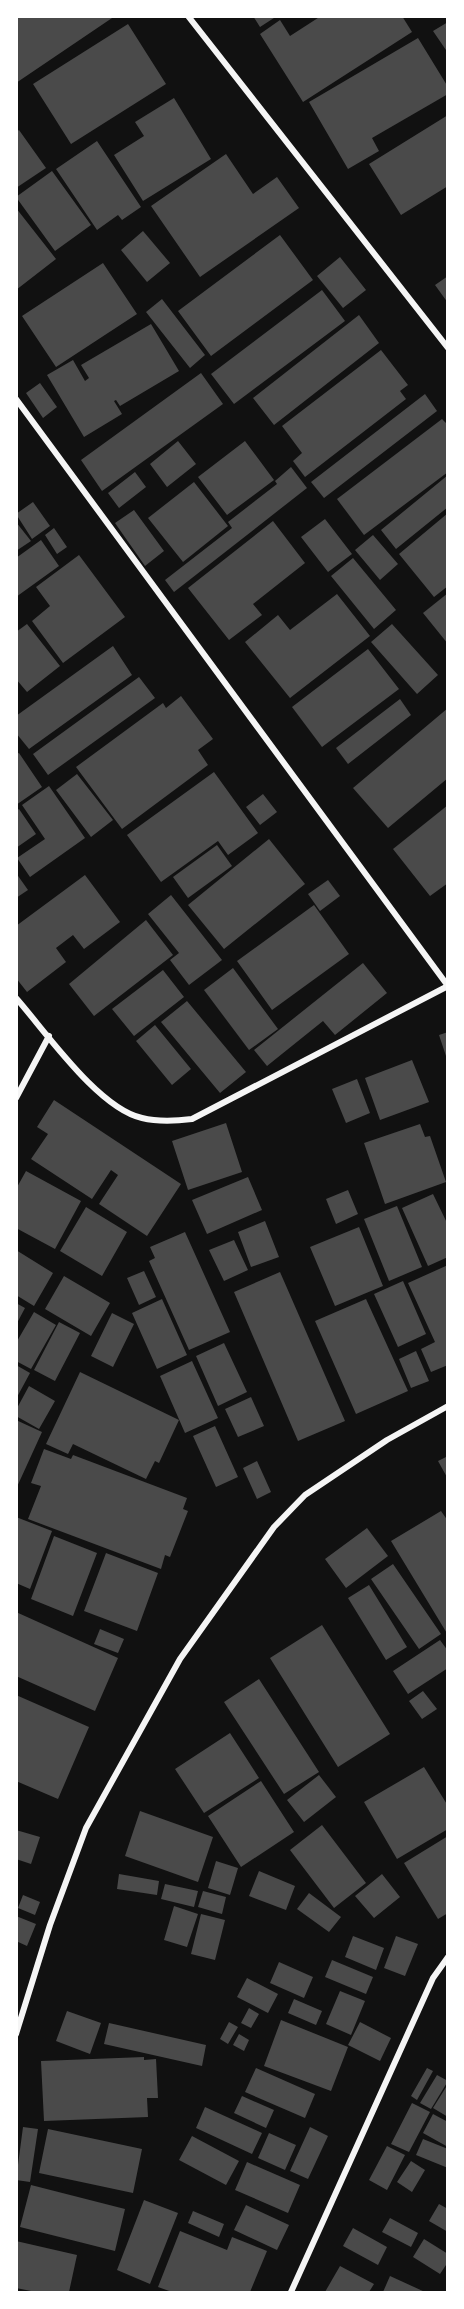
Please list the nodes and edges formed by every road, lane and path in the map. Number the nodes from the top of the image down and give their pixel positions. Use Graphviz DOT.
graph roads {
  1 [pos="188,16"];
  2 [pos="447,348"];
  3 [pos="16,399"];
  4 [pos="447,986"];
  5 [pos="16,998"];
  6 [pos="49,1036"];
  7 [pos="16,1098"];
  8 [pos="447,1406"];
  9 [pos="447,1957"];
  10 [pos="16,2034"];
  11 [pos="291,2292"];
  1 -- 2 [label="street"];
  3 -- 4 [label="street"];
  4 -- 6 [label="street"];
  5 -- 6 [label="street"];
  6 -- 7 [label="street"];
  8 -- 10 [label="street"];
  9 -- 11 [label="street"];
}
